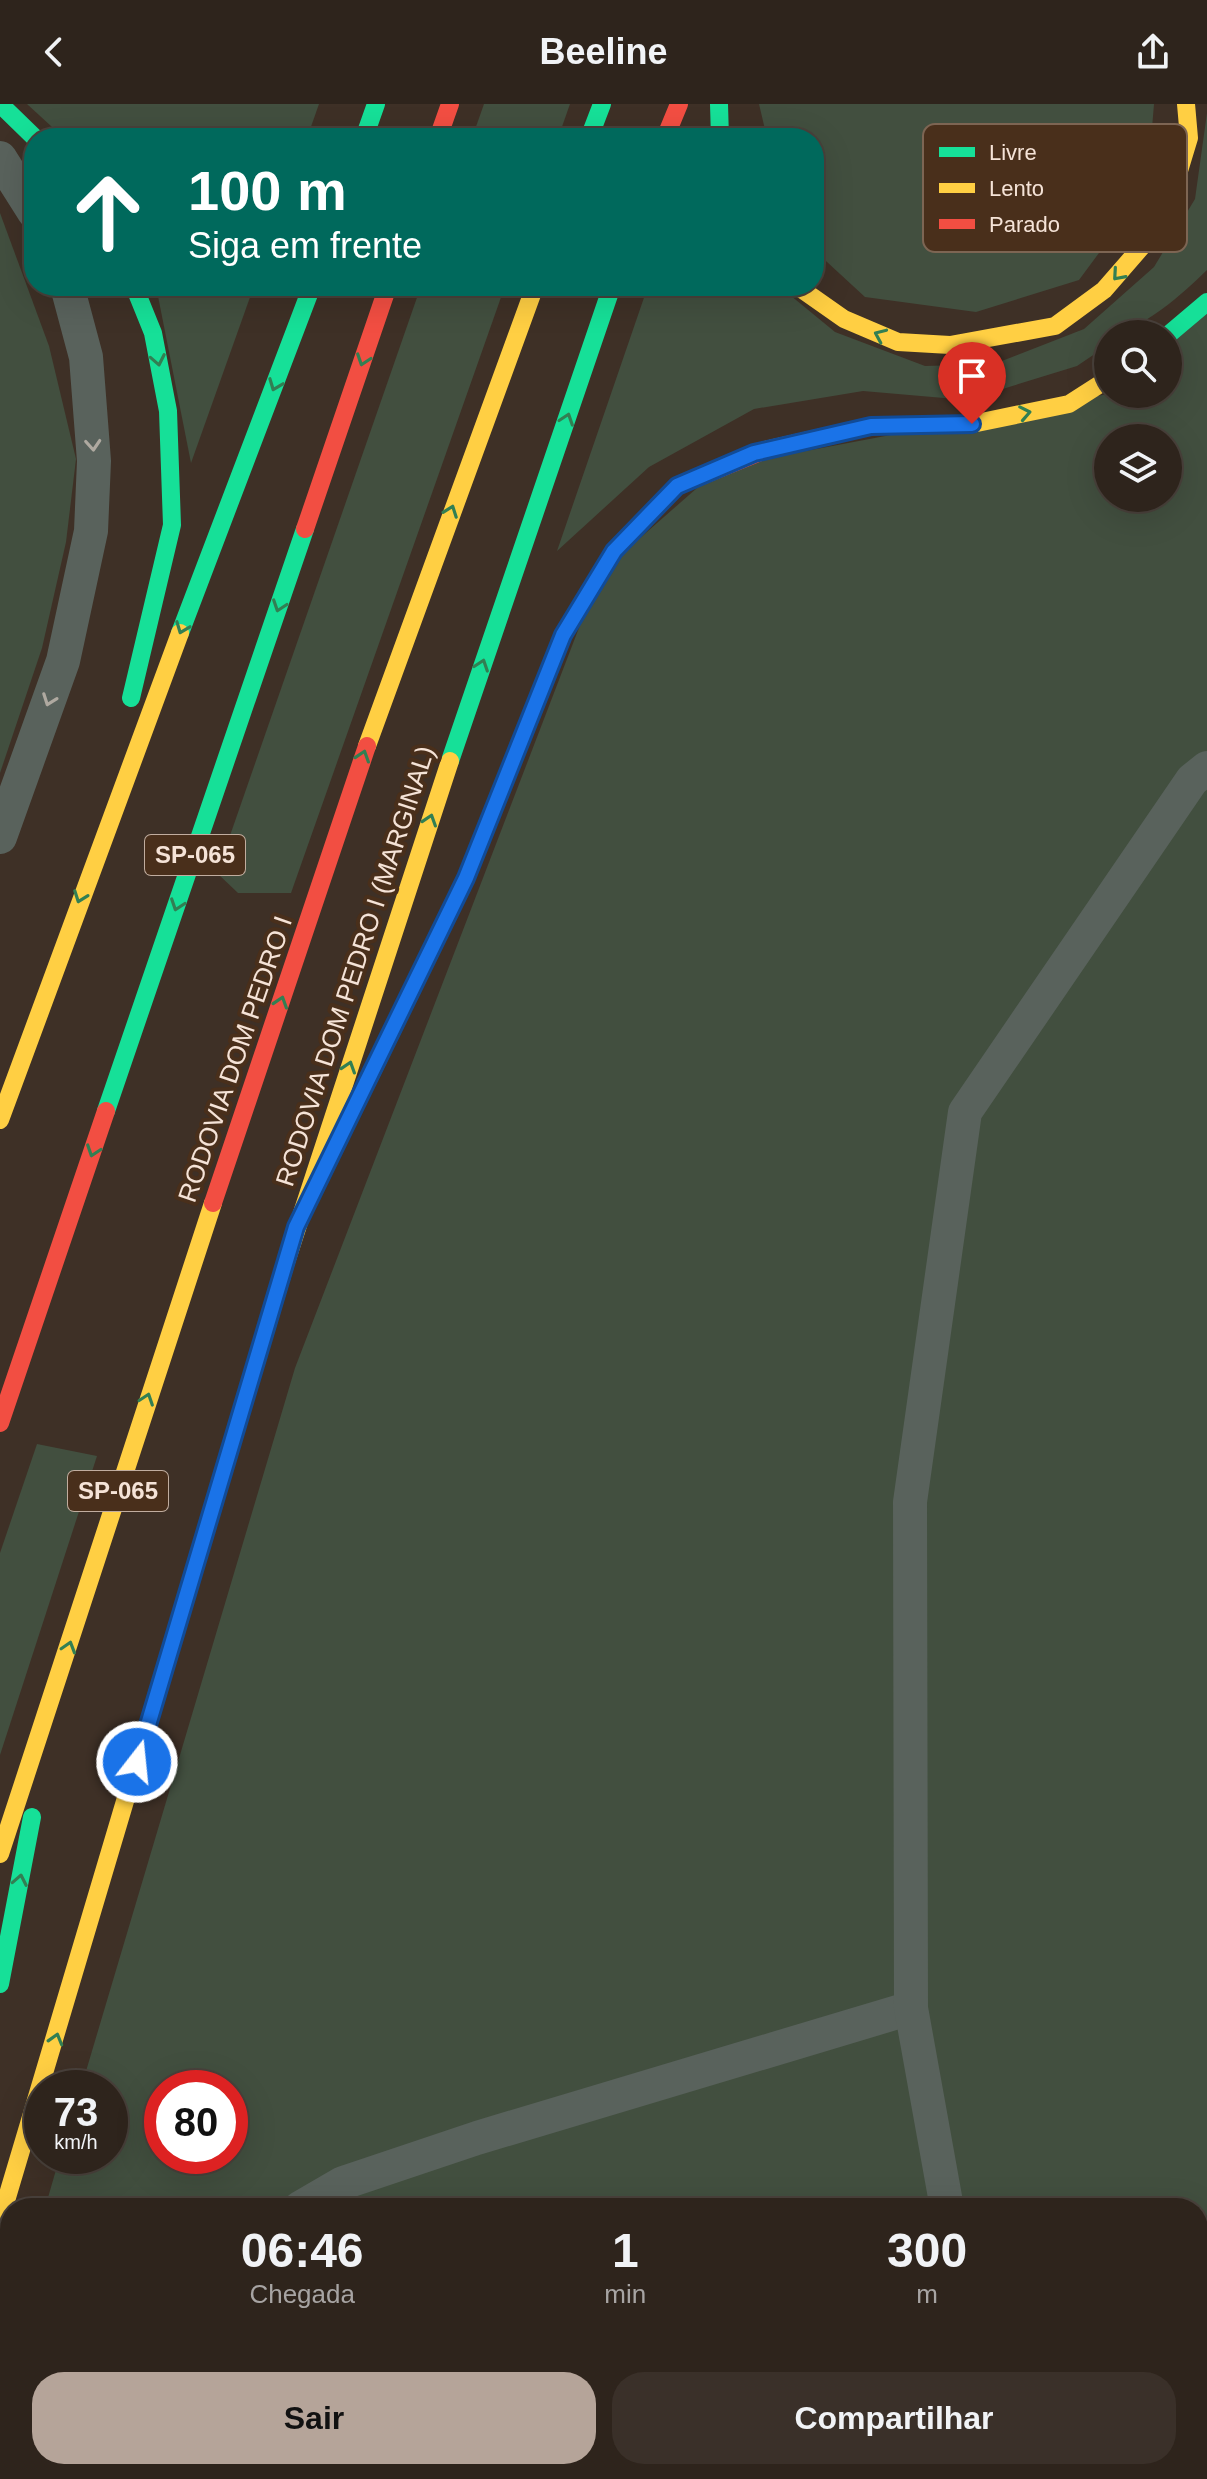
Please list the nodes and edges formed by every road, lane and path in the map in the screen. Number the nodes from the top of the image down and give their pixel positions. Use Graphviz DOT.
graph roads {
  1 [pos="0,104"];
  2 [pos="376,104"];
  3 [pos="450,104"];
  4 [pos="602,104"];
  5 [pos="679,104"];
  6 [pos="719,104"];
  7 [pos="1186,104"];
  8 [pos="25,128"];
  9 [pos="368,128"];
  10 [pos="442,128"];
  11 [pos="593,128"];
  12 [pos="669,128"];
  13 [pos="720,128"];
  14 [pos="1187,145"];
  15 [pos="0,158"];
  16 [pos="24,196"];
  17 [pos="1137,252"];
  18 [pos="70,296"];
  19 [pos="138,296"];
  20 [pos="308,296"];
  21 [pos="385,296"];
  22 [pos="531,296"];
  23 [pos="609,296"];
  24 [pos="811,296"];
  25 [pos="1207,302"];
  26 [pos="1182,323"];
  27 [pos="1094,388"];
  28 [pos="1207,768"];
  29 [pos="0,837"];
  30 [pos="93,863"];
  31 [pos="0,1120"];
  32 [pos="296,1227"];
  33 [pos="0,1423"];
  34 [pos="56,1690"];
  35 [pos="0,1854"];
  36 [pos="0,1984"];
  37 [pos="911,2008"];
  38 [pos="7,2198"];
  39 [pos="317,2198"];
  40 [pos="945,2198"];
  1 -- 8 [label="highway"];
  2 -- 9 [label="highway"];
  3 -- 10 [label="highway"];
  4 -- 11 [label="highway"];
  5 -- 12 [label="highway"];
  6 -- 13 [label="highway"];
  7 -- 14 [label="highway, one-way"];
  15 -- 16 [label="street"];
  17 -- 24 [label="highway, one-way"];
  18 -- 29 [label="street, one-way"];
  19 -- 30 [label="highway, one-way"];
  20 -- 30 [label="highway, one-way"];
  21 -- 33 [label="highway, SP-065, one-way"];
  34 -- 22 [label="highway, RODOVIA DOM PEDRO I / SP-065, one-way"];
  32 -- 23 [label="highway, RODOVIA DOM PEDRO I (MARGINAL), one-way"];
  25 -- 26 [label="highway"];
  32 -- 27 [label="highway, one-way"];
  28 -- 37 [label="street"];
  30 -- 31 [label="highway, one-way"];
  38 -- 32 [label="highway, RODOVIA DOM PEDRO I (MARGINAL), one-way"];
  34 -- 35 [label="highway, RODOVIA DOM PEDRO I / SP-065"];
  36 -- 34 [label="highway, one-way"];
  37 -- 39 [label="street"];
  37 -- 40 [label="street"];
}
